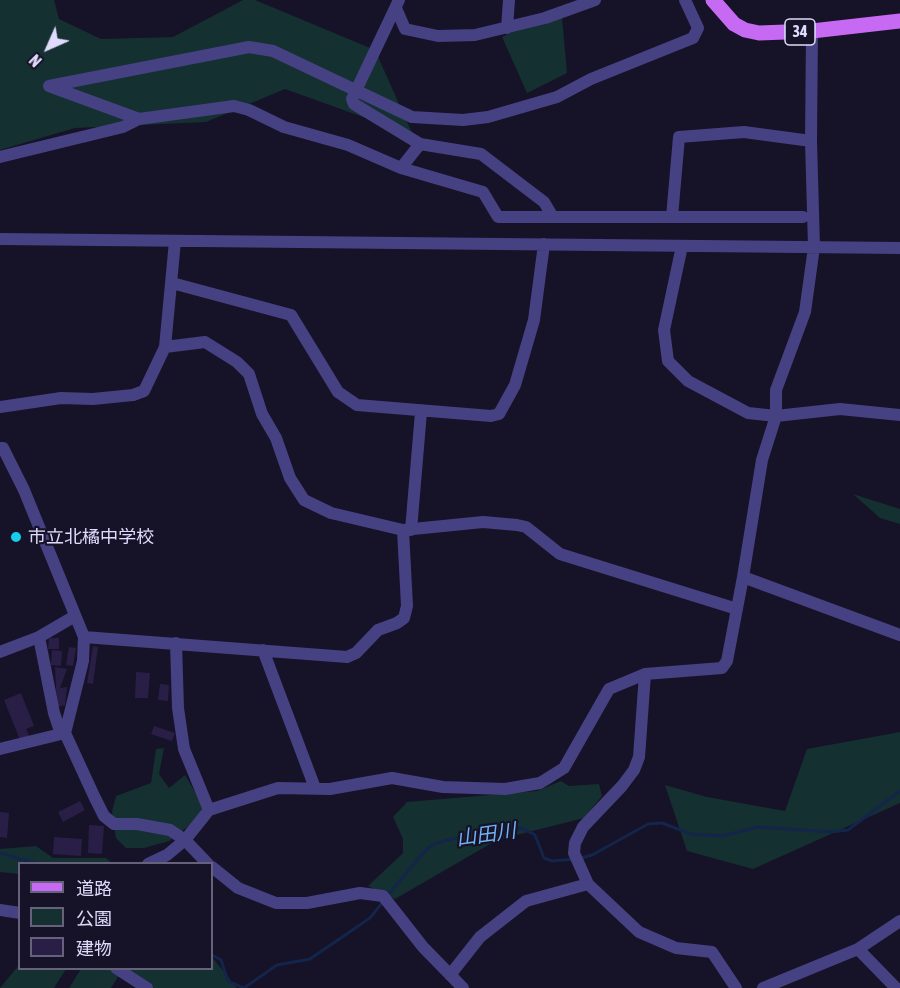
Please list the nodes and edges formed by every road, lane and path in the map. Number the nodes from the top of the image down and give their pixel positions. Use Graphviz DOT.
graph roads {
  1 [pos="508,0"];
  2 [pos="595,0"];
  3 [pos="686,0"];
  4 [pos="713,0"];
  5 [pos="397,4"];
  6 [pos="900,21"];
  7 [pos="507,28"];
  8 [pos="812,31"];
  9 [pos="354,91"];
  10 [pos="140,119"];
  11 [pos="811,141"];
  12 [pos="420,144"];
  13 [pos="0,157"];
  14 [pos="401,168"];
  15 [pos="553,217"];
  16 [pos="672,217"];
  17 [pos="803,217"];
  18 [pos="0,239"];
  19 [pos="175,241"];
  20 [pos="544,244"];
  21 [pos="682,246"];
  22 [pos="814,247"];
  23 [pos="900,248"];
  24 [pos="172,283"];
  25 [pos="165,347"];
  26 [pos="0,406"];
  27 [pos="422,412"];
  28 [pos="900,415"];
  29 [pos="776,416"];
  30 [pos="0,448"];
  31 [pos="407,530"];
  32 [pos="743,577"];
  33 [pos="737,609"];
  34 [pos="75,616"];
  35 [pos="900,635"];
  36 [pos="39,637"];
  37 [pos="84,637"];
  38 [pos="176,643"];
  39 [pos="263,650"];
  40 [pos="0,652"];
  41 [pos="645,674"];
  42 [pos="63,734"];
  43 [pos="0,749"];
  44 [pos="315,788"];
  45 [pos="209,810"];
  46 [pos="185,840"];
  47 [pos="152,862"];
  48 [pos="206,862"];
  49 [pos="213,868"];
  50 [pos="588,884"];
  51 [pos="0,910"];
  52 [pos="18,913"];
  53 [pos="900,921"];
  54 [pos="858,949"];
  55 [pos="118,970"];
  56 [pos="450,975"];
  57 [pos="147,988"];
  58 [pos="463,988"];
  59 [pos="736,988"];
  60 [pos="763,988"];
  61 [pos="896,988"];
  1 -- 7 [label="street"];
  2 -- 7 [label="street"];
  3 -- 9 [label="street"];
  4 -- 8 [label="main road, 34"];
  5 -- 7 [label="street"];
  5 -- 9 [label="street"];
  6 -- 8 [label="main road, 34"];
  8 -- 11 [label="street"];
  9 -- 10 [label="street"];
  9 -- 12 [label="street"];
  10 -- 13 [label="street"];
  10 -- 14 [label="street"];
  11 -- 16 [label="street"];
  11 -- 22 [label="street"];
  12 -- 14 [label="street"];
  12 -- 15 [label="street"];
  14 -- 15 [label="street"];
  15 -- 16 [label="street"];
  16 -- 17 [label="street"];
  18 -- 19 [label="street"];
  19 -- 20 [label="street"];
  19 -- 24 [label="street"];
  20 -- 21 [label="street"];
  20 -- 27 [label="street"];
  21 -- 22 [label="street"];
  21 -- 29 [label="street"];
  22 -- 23 [label="street"];
  22 -- 29 [label="street"];
  24 -- 25 [label="street"];
  24 -- 27 [label="street"];
  25 -- 26 [label="street"];
  25 -- 31 [label="street"];
  27 -- 31 [label="street"];
  28 -- 29 [label="street"];
  29 -- 32 [label="street"];
  30 -- 34 [label="street"];
  31 -- 33 [label="street"];
  31 -- 39 [label="street"];
  32 -- 33 [label="street"];
  32 -- 35 [label="street"];
  33 -- 41 [label="street"];
  34 -- 36 [label="street"];
  34 -- 37 [label="street"];
  36 -- 40 [label="street"];
  36 -- 42 [label="street"];
  37 -- 38 [label="street"];
  37 -- 42 [label="street"];
  38 -- 39 [label="street"];
  38 -- 45 [label="street"];
  39 -- 44 [label="street"];
  41 -- 44 [label="street"];
  41 -- 50 [label="street"];
  42 -- 43 [label="street"];
  42 -- 46 [label="street"];
  44 -- 45 [label="street"];
  45 -- 46 [label="street"];
  46 -- 47 [label="street"];
  46 -- 48 [label="street"];
  49 -- 56 [label="street"];
  50 -- 56 [label="street"];
  50 -- 59 [label="street"];
  51 -- 52 [label="street"];
  53 -- 54 [label="street"];
  54 -- 60 [label="street"];
  54 -- 61 [label="street"];
  55 -- 57 [label="street"];
  56 -- 58 [label="street"];
}
